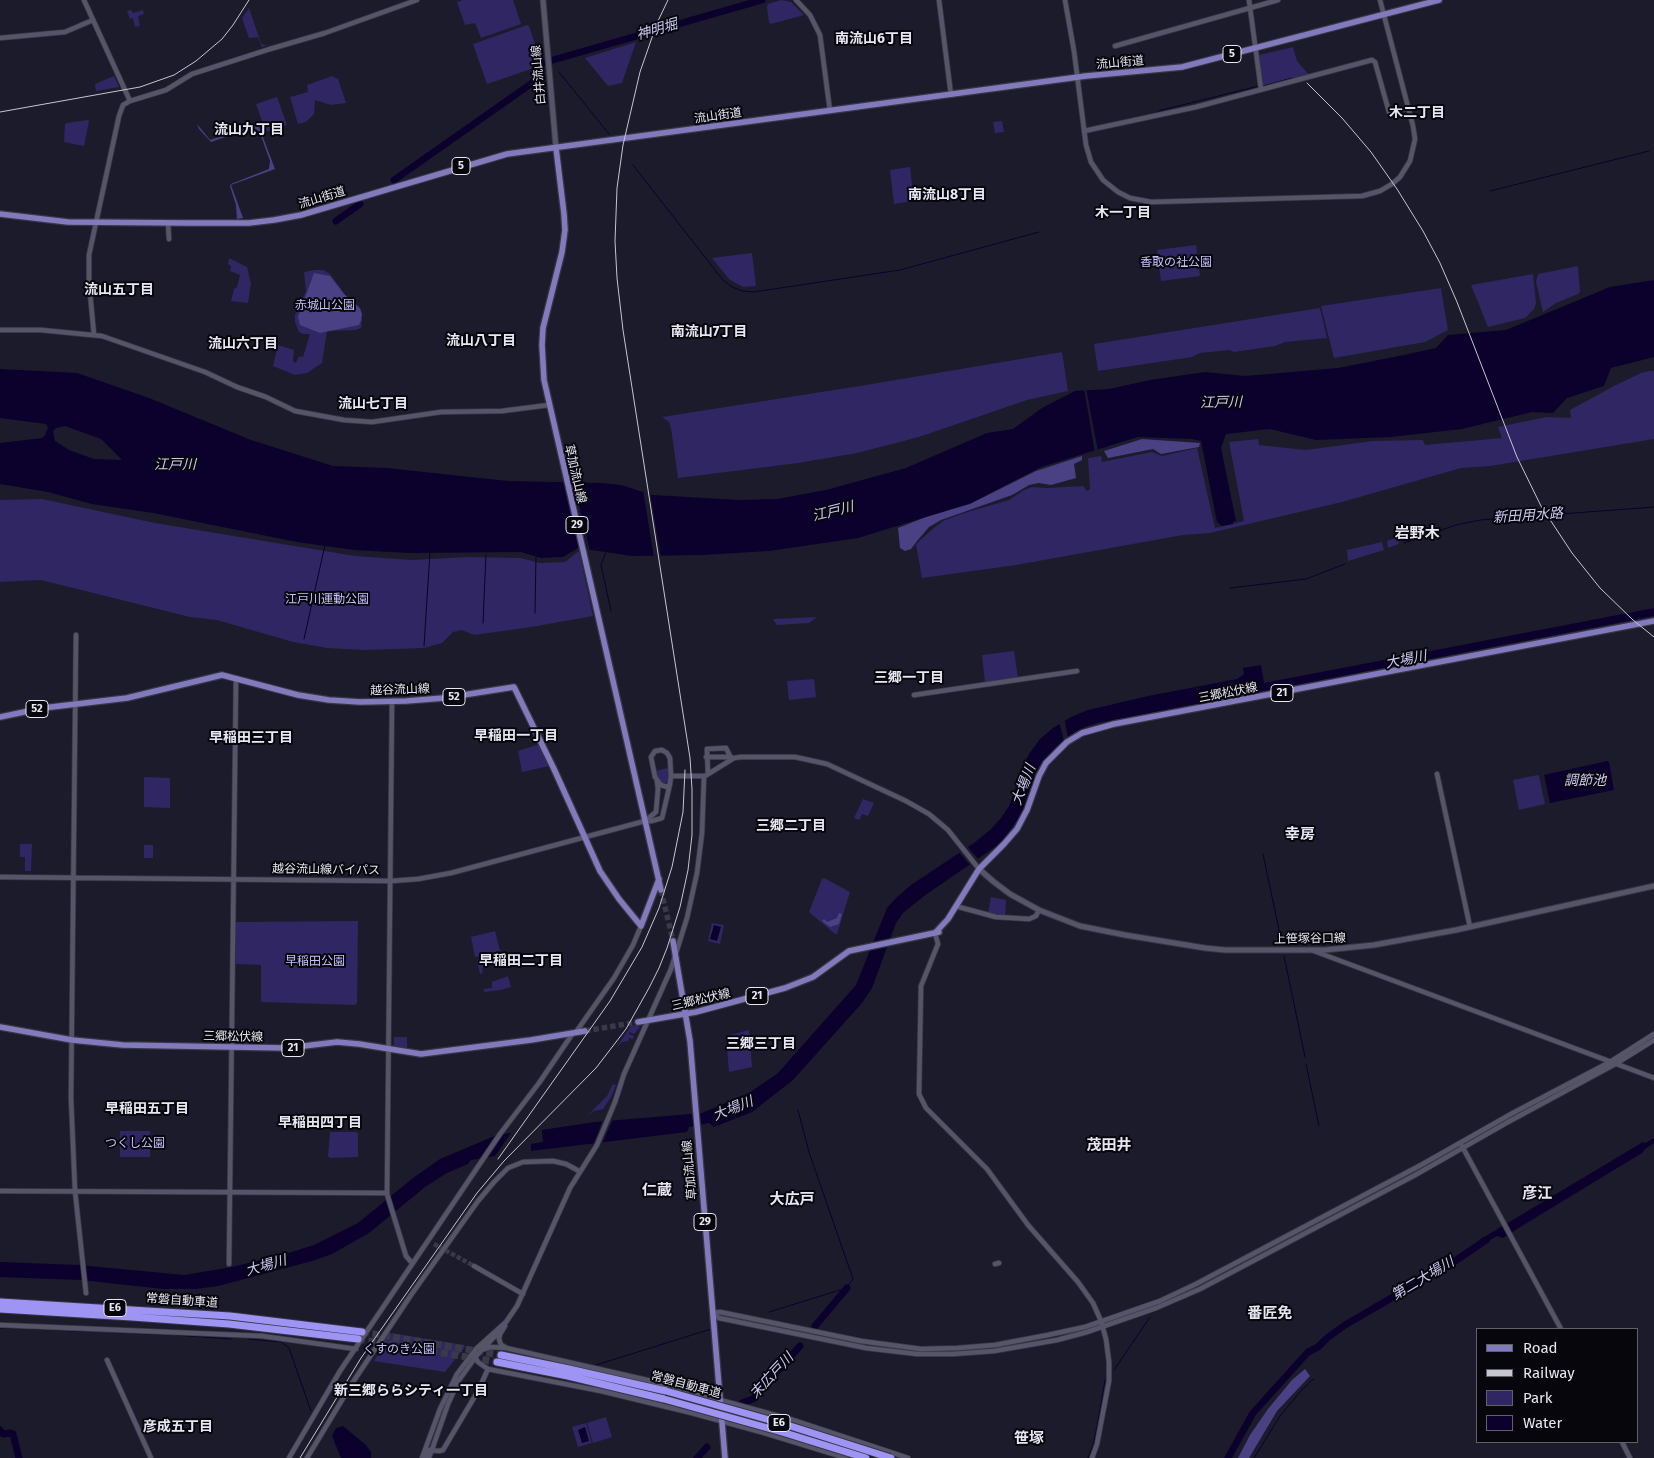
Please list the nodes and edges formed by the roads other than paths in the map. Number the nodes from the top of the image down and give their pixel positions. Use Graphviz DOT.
graph roads {
  1 [pos="84,0"];
  2 [pos="417,0"];
  3 [pos="543,0"];
  4 [pos="796,0"];
  5 [pos="939,0"];
  6 [pos="1065,0"];
  7 [pos="1249,0"];
  8 [pos="1278,0"];
  9 [pos="1380,0"];
  10 [pos="1439,0"];
  11 [pos="1250,9"];
  12 [pos="1384,14"];
  13 [pos="93,20"];
  14 [pos="0,38"];
  15 [pos="1115,46"];
  16 [pos="1256,48"];
  17 [pos="1078,78"];
  18 [pos="1261,90"];
  19 [pos="952,95"];
  20 [pos="130,101"];
  21 [pos="1409,108"];
  22 [pos="830,111"];
  23 [pos="1084,131"];
  24 [pos="556,148"];
  25 [pos="0,214"];
  26 [pos="96,222"];
  27 [pos="168,223"];
  28 [pos="169,239"];
  29 [pos="0,330"];
  30 [pos="94,335"];
  31 [pos="549,406"];
  32 [pos="1654,621"];
  33 [pos="76,635"];
  34 [pos="1077,671"];
  35 [pos="236,678"];
  36 [pos="914,694"];
  37 [pos="392,701"];
  38 [pos="76,704"];
  39 [pos="0,718"];
  40 [pos="706,757"];
  41 [pos="732,757"];
  42 [pos="1437,774"];
  43 [pos="706,775"];
  44 [pos="671,776"];
  45 [pos="658,781"];
  46 [pos="670,784"];
  47 [pos="645,821"];
  48 [pos="584,838"];
  49 [pos="979,869"];
  50 [pos="0,877"];
  51 [pos="74,878"];
  52 [pos="659,879"];
  53 [pos="234,880"];
  54 [pos="391,881"];
  55 [pos="971,882"];
  56 [pos="1654,886"];
  57 [pos="661,890"];
  58 [pos="959,907"];
  59 [pos="1039,910"];
  60 [pos="641,926"];
  61 [pos="1470,927"];
  62 [pos="935,933"];
  63 [pos="673,941"];
  64 [pos="1313,950"];
  65 [pos="676,954"];
  66 [pos="686,1014"];
  67 [pos="648,1021"];
  68 [pos="638,1022"];
  69 [pos="0,1026"];
  70 [pos="585,1031"];
  71 [pos="574,1032"];
  72 [pos="1654,1034"];
  73 [pos="72,1040"];
  74 [pos="1654,1040"];
  75 [pos="232,1047"];
  76 [pos="389,1049"];
  77 [pos="1610,1062"];
  78 [pos="1617,1063"];
  79 [pos="1654,1078"];
  80 [pos="1460,1143"];
  81 [pos="1463,1148"];
  82 [pos="579,1171"];
  83 [pos="994,1177"];
  84 [pos="989,1181"];
  85 [pos="0,1191"];
  86 [pos="75,1191"];
  87 [pos="230,1192"];
  88 [pos="387,1195"];
  89 [pos="428,1241"];
  90 [pos="434,1244"];
  91 [pos="412,1263"];
  92 [pos="229,1264"];
  93 [pos="474,1266"];
  94 [pos="86,1293"];
  95 [pos="523,1294"];
  96 [pos="0,1302"];
  97 [pos="517,1306"];
  98 [pos="0,1309"];
  99 [pos="713,1314"];
  100 [pos="1101,1322"];
  101 [pos="0,1325"];
  102 [pos="506,1326"];
  103 [pos="1103,1327"];
  104 [pos="1560,1328"];
  105 [pos="362,1332"];
  106 [pos="358,1339"];
  107 [pos="356,1348"];
  108 [pos="506,1348"];
  109 [pos="481,1350"];
  110 [pos="474,1356"];
  111 [pos="499,1359"];
  112 [pos="107,1360"];
  113 [pos="488,1369"];
  114 [pos="665,1395"];
  115 [pos="720,1399"];
  116 [pos="722,1421"];
  117 [pos="1622,1443"];
  118 [pos="432,1450"];
  119 [pos="151,1458"];
  120 [pos="288,1458"];
  121 [pos="307,1458"];
  122 [pos="425,1458"];
  123 [pos="725,1458"];
  124 [pos="846,1458"];
  125 [pos="866,1458"];
  126 [pos="891,1458"];
  127 [pos="908,1458"];
  128 [pos="1092,1458"];
  129 [pos="1630,1458"];
  1 -- 13 [label="street"];
  2 -- 20 [label="street"];
  3 -- 24 [label="main road, 白井流山線"];
  4 -- 22 [label="street"];
  5 -- 19 [label="street"];
  6 -- 17 [label="street"];
  7 -- 11 [label="street"];
  8 -- 11 [label="street"];
  9 -- 12 [label="street"];
  10 -- 12 [label="main road, 流山街道 / 5"];
  11 -- 15 [label="street"];
  11 -- 16 [label="street"];
  12 -- 16 [label="main road, 流山街道 / 5"];
  12 -- 21 [label="street"];
  13 -- 14 [label="street"];
  13 -- 20 [label="street"];
  16 -- 17 [label="main road, 流山街道 / 5"];
  16 -- 18 [label="street"];
  17 -- 19 [label="main road, 流山街道 / 5"];
  17 -- 23 [label="street"];
  18 -- 21 [label="street"];
  18 -- 23 [label="street"];
  19 -- 22 [label="main road, 流山街道 / 5"];
  20 -- 26 [label="street"];
  21 -- 23 [label="street"];
  22 -- 24 [label="main road, 流山街道 / 5"];
  24 -- 27 [label="main road, 流山街道 / 5"];
  24 -- 31 [label="main road, 草加流山線 / 29"];
  25 -- 26 [label="main road, 流山街道 / 5"];
  26 -- 27 [label="main road, 流山街道 / 5"];
  26 -- 30 [label="street"];
  27 -- 28 [label="street"];
  29 -- 30 [label="street"];
  30 -- 31 [label="street"];
  31 -- 47 [label="main road, 草加流山線 / 29"];
  32 -- 49 [label="main road, 三郷松伏線 / 21"];
  33 -- 38 [label="street"];
  34 -- 36 [label="street"];
  35 -- 37 [label="main road, 越谷流山線 / 52"];
  35 -- 38 [label="main road, 越谷流山線 / 52"];
  35 -- 53 [label="street"];
  37 -- 48 [label="main road, 越谷流山線 / 52"];
  37 -- 54 [label="street"];
  38 -- 39 [label="main road, 越谷流山線 / 52"];
  38 -- 51 [label="street"];
  40 -- 41 [label="street"];
  40 -- 41 [label="street"];
  40 -- 43 [label="street"];
  41 -- 43 [label="street"];
  41 -- 49 [label="street"];
  42 -- 61 [label="street"];
  43 -- 44 [label="street"];
  43 -- 65 [label="street"];
  44 -- 45 [label="street"];
  44 -- 46 [label="street"];
  45 -- 46 [label="street"];
  45 -- 47 [label="street"];
  46 -- 47 [label="street, 越谷流山線バイパス"];
  47 -- 48 [label="street, 越谷流山線バイパス"];
  47 -- 52 [label="main road, 草加流山線 / 29"];
  48 -- 54 [label="street, 越谷流山線バイパス"];
  48 -- 60 [label="main road, 越谷流山線 / 52"];
  49 -- 55 [label="main road, 三郷松伏線 / 21"];
  49 -- 59 [label="main road, 上笹塚谷口線"];
  50 -- 51 [label="street, 越谷流山線バイパス"];
  51 -- 53 [label="street, 越谷流山線バイパス"];
  51 -- 73 [label="street"];
  52 -- 57 [label="main road, 草加流山線 / 29"];
  52 -- 60 [label="main road"];
  53 -- 54 [label="street, 越谷流山線バイパス"];
  53 -- 75 [label="street"];
  54 -- 76 [label="street"];
  55 -- 58 [label="main road, 三郷松伏線 / 21"];
  55 -- 62 [label="main road, 三郷松伏線 / 21"];
  56 -- 61 [label="main road, 上笹塚谷口線"];
  58 -- 59 [label="street"];
  58 -- 62 [label="main road, 三郷松伏線 / 21"];
  59 -- 64 [label="main road, 上笹塚谷口線"];
  60 -- 71 [label="street"];
  61 -- 64 [label="main road, 上笹塚谷口線"];
  62 -- 66 [label="main road, 三郷松伏線 / 21"];
  62 -- 83 [label="street"];
  63 -- 65 [label="main road, 草加流山線 / 29"];
  64 -- 77 [label="street"];
  65 -- 66 [label="main road, 草加流山線 / 29"];
  65 -- 67 [label="street"];
  66 -- 67 [label="main road, 三郷松伏線 / 21"];
  66 -- 99 [label="main road, 草加流山線 / 29"];
  67 -- 68 [label="main road, 三郷松伏線 / 21"];
  67 -- 82 [label="street"];
  69 -- 73 [label="main road, 三郷松伏線 / 21"];
  70 -- 71 [label="main road, 三郷松伏線 / 21"];
  71 -- 76 [label="main road, 三郷松伏線 / 21"];
  71 -- 89 [label="street"];
  72 -- 77 [label="street"];
  73 -- 75 [label="main road, 三郷松伏線 / 21"];
  73 -- 86 [label="street"];
  74 -- 78 [label="street"];
  75 -- 76 [label="main road, 三郷松伏線 / 21"];
  75 -- 87 [label="street"];
  76 -- 88 [label="street"];
  77 -- 78 [label="street"];
  77 -- 80 [label="street"];
  78 -- 79 [label="street"];
  78 -- 81 [label="street"];
  80 -- 81 [label="street"];
  80 -- 100 [label="street"];
  81 -- 103 [label="street"];
  81 -- 104 [label="street"];
  82 -- 95 [label="street"];
  82 -- 121 [label="street"];
  83 -- 84 [label="street"];
  83 -- 100 [label="street"];
  85 -- 86 [label="street"];
  86 -- 87 [label="street"];
  86 -- 94 [label="street"];
  87 -- 88 [label="street"];
  87 -- 92 [label="street"];
  88 -- 91 [label="street"];
  89 -- 90 [label="street"];
  89 -- 91 [label="street"];
  91 -- 107 [label="street"];
  93 -- 95 [label="street"];
  95 -- 97 [label="street"];
  96 -- 105 [label="highway, 常磐自動車道 / E6"];
  97 -- 102 [label="street"];
  97 -- 110 [label="street"];
  98 -- 106 [label="highway, 常磐自動車道 / E6"];
  99 -- 100 [label="street"];
  99 -- 103 [label="street"];
  99 -- 115 [label="main road, 草加流山線 / 29"];
  100 -- 103 [label="street"];
  101 -- 107 [label="street"];
  102 -- 108 [label="street"];
  102 -- 109 [label="street"];
  103 -- 128 [label="street"];
  107 -- 120 [label="street"];
  108 -- 109 [label="street"];
  108 -- 115 [label="street"];
  109 -- 110 [label="street"];
  110 -- 113 [label="street"];
  110 -- 118 [label="street"];
  110 -- 122 [label="street"];
  111 -- 114 [label="highway, 常磐自動車道 / E6"];
  112 -- 119 [label="street"];
  113 -- 116 [label="street"];
  113 -- 118 [label="street"];
  114 -- 125 [label="highway, 常磐自動車道 / E6, bridge"];
  114 -- 126 [label="highway, 常磐自動車道 / E6, bridge"];
  115 -- 116 [label="main road, 草加流山線 / 29"];
  115 -- 127 [label="street"];
  116 -- 123 [label="main road, 草加流山線 / 29"];
  116 -- 124 [label="street"];
  117 -- 129 [label="street"];
  118 -- 122 [label="street"];
}
